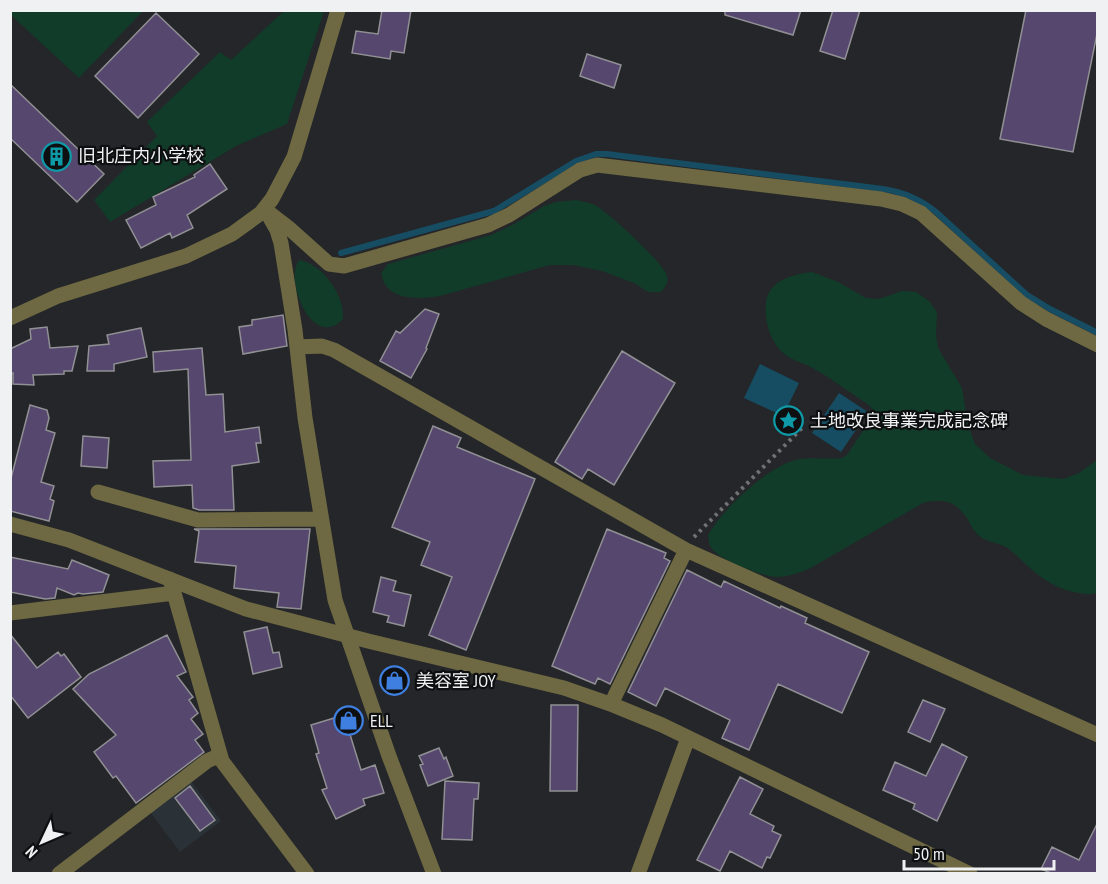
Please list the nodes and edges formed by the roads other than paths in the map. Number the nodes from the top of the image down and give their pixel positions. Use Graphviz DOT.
graph roads {
  1 [pos="338,10"];
  2 [pos="264,209"];
  3 [pos="10,318"];
  4 [pos="1098,345"];
  5 [pos="297,347"];
  6 [pos="98,492"];
  7 [pos="321,519"];
  8 [pos="10,524"];
  9 [pos="686,550"];
  10 [pos="172,586"];
  11 [pos="10,613"];
  12 [pos="346,636"];
  13 [pos="610,704"];
  14 [pos="1098,735"];
  15 [pos="688,738"];
  16 [pos="220,755"];
  17 [pos="59,873"];
  18 [pos="307,873"];
  19 [pos="434,873"];
  20 [pos="638,873"];
  21 [pos="970,873"];
  1 -- 2 [label="street"];
  2 -- 3 [label="street"];
  2 -- 4 [label="street"];
  2 -- 5 [label="street"];
  5 -- 7 [label="street"];
  5 -- 9 [label="street"];
  6 -- 7 [label="street"];
  7 -- 12 [label="street"];
  8 -- 10 [label="street"];
  9 -- 13 [label="street"];
  9 -- 14 [label="street"];
  10 -- 11 [label="street"];
  10 -- 12 [label="street"];
  10 -- 16 [label="street"];
  12 -- 13 [label="street"];
  12 -- 19 [label="street"];
  13 -- 15 [label="street"];
  15 -- 20 [label="street"];
  15 -- 21 [label="street"];
  16 -- 17 [label="street"];
  16 -- 18 [label="street"];
}
